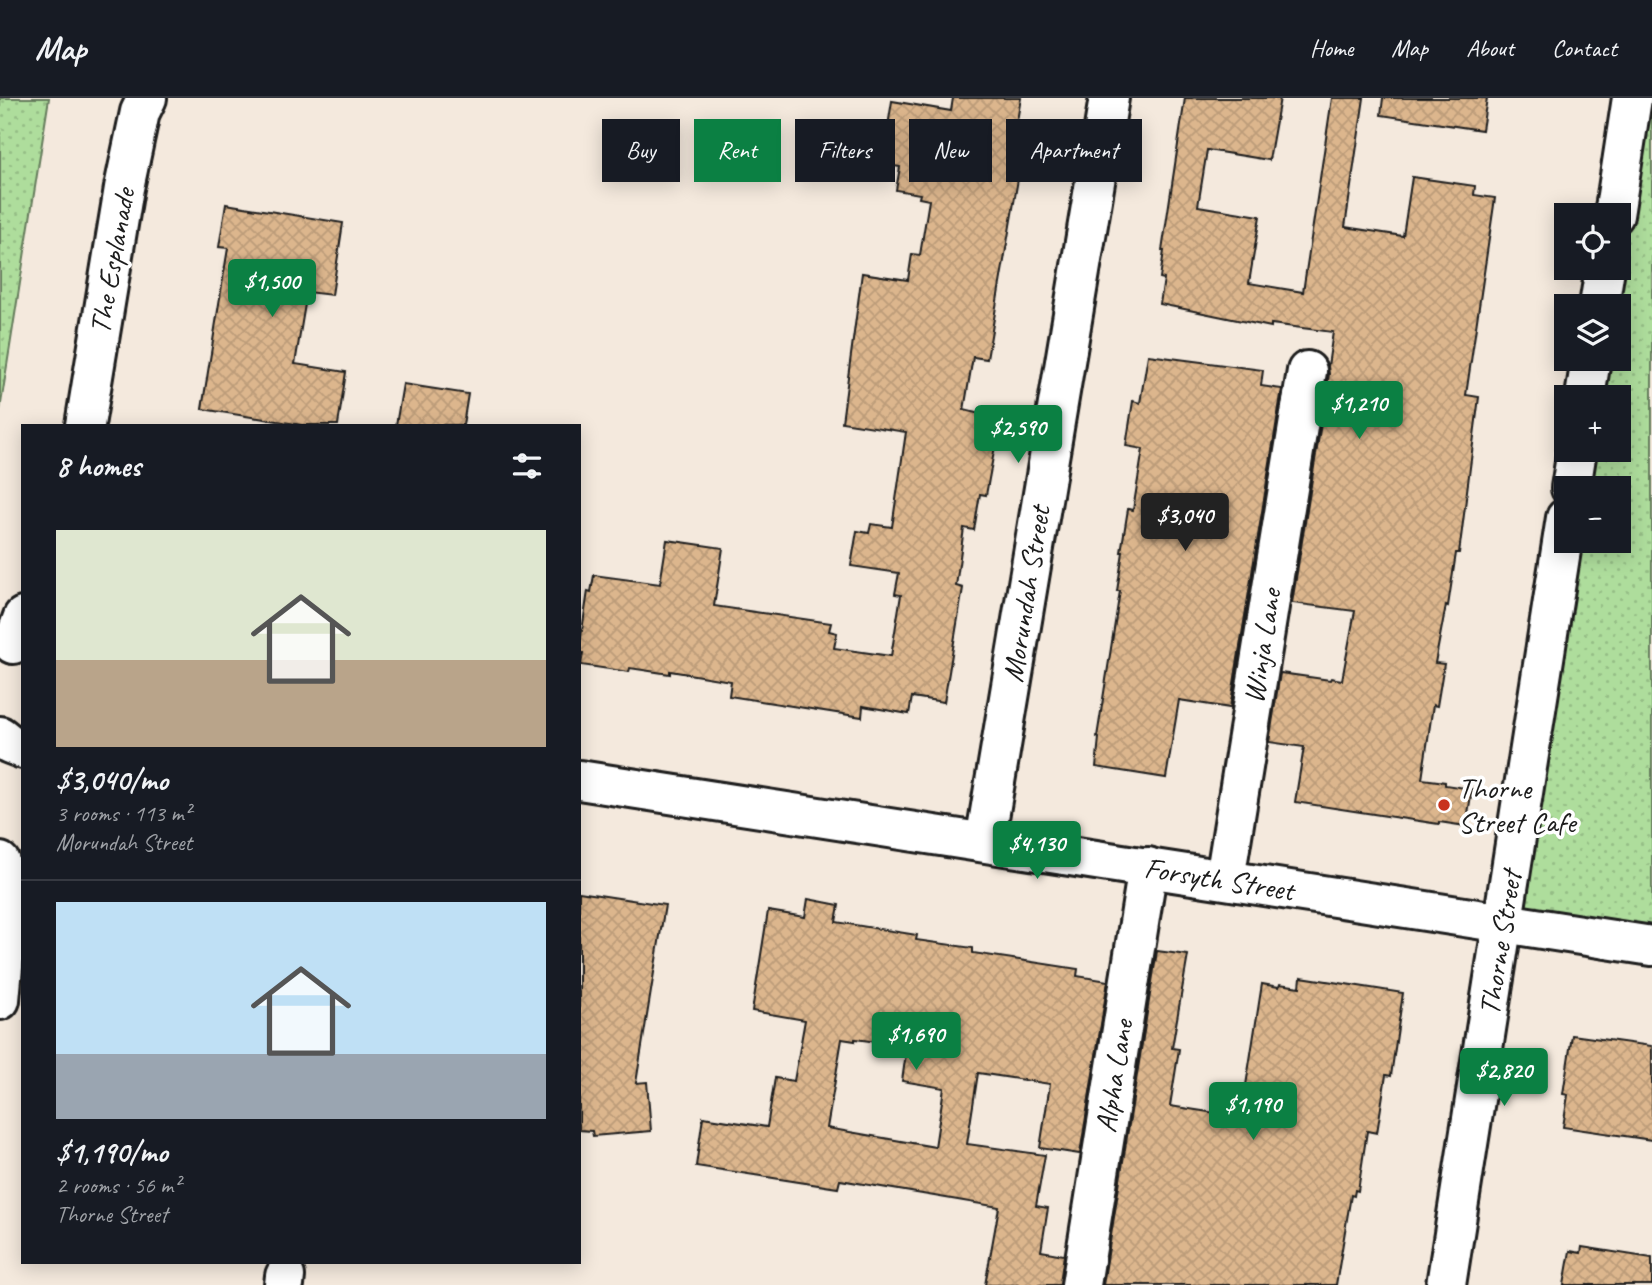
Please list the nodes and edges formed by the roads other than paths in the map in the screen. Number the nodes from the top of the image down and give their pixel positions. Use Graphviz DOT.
graph roads {
  1 [pos="147,98"];
  2 [pos="1110,98"];
  3 [pos="1632,98"];
  4 [pos="1616,203"];
  5 [pos="1307,371"];
  6 [pos="85,424"];
  7 [pos="1560,553"];
  8 [pos="0,736"];
  9 [pos="21,748"];
  10 [pos="581,780"];
  11 [pos="985,842"];
  12 [pos="0,862"];
  13 [pos="1148,867"];
  14 [pos="1225,880"];
  15 [pos="21,890"];
  16 [pos="7,923"];
  17 [pos="1503,923"];
  18 [pos="1652,946"];
  19 [pos="0,1000"];
  20 [pos="1080,1285"];
  21 [pos="1446,1285"];
  1 -- 6 [label="street, The Esplanade"];
  2 -- 11 [label="street, Morundah Street"];
  3 -- 4 [label="street"];
  5 -- 14 [label="street, Winja Lane"];
  7 -- 17 [label="street, Thorne Street"];
  8 -- 9 [label="street"];
  10 -- 11 [label="street, Forsyth Street"];
  11 -- 13 [label="street, Forsyth Street"];
  12 -- 16 [label="street"];
  13 -- 14 [label="street, Forsyth Street"];
  13 -- 20 [label="street, Alpha Lane"];
  14 -- 17 [label="street, Forsyth Street"];
  15 -- 16 [label="street"];
  16 -- 19 [label="street"];
  17 -- 18 [label="street, Forsyth Street"];
  17 -- 21 [label="street, Thorne Street"];
}
